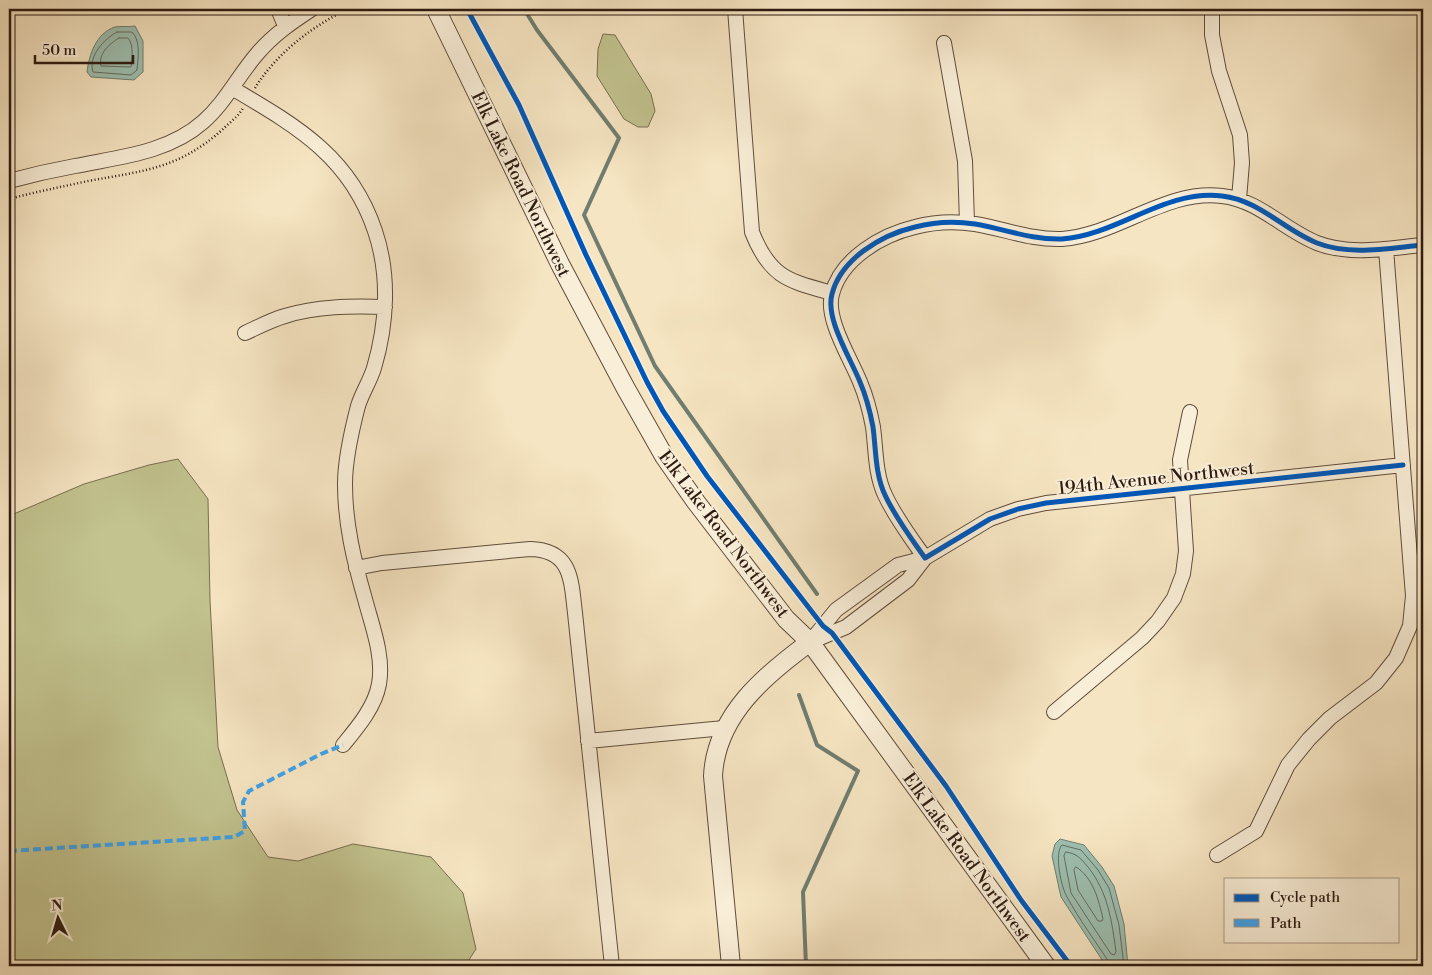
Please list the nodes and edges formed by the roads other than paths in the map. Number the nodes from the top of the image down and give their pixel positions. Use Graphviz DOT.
graph roads {
  1 [pos="278,9"];
  2 [pos="312,9"];
  3 [pos="436,9"];
  4 [pos="735,9"];
  5 [pos="1212,9"];
  6 [pos="285,26"];
  7 [pos="944,43"];
  8 [pos="232,88"];
  9 [pos="9,181"];
  10 [pos="1239,200"];
  11 [pos="967,223"];
  12 [pos="1423,245"];
  13 [pos="1386,248"];
  14 [pos="832,293"];
  15 [pos="384,307"];
  16 [pos="245,332"];
  17 [pos="1190,412"];
  18 [pos="1403,466"];
  19 [pos="1182,489"];
  20 [pos="924,558"];
  21 [pos="356,568"];
  22 [pos="810,642"];
  23 [pos="1054,712"];
  24 [pos="724,728"];
  25 [pos="588,741"];
  26 [pos="344,745"];
  27 [pos="1217,855"];
  28 [pos="612,966"];
  29 [pos="731,966"];
  30 [pos="1046,966"];
  1 -- 6 [label="street"];
  2 -- 6 [label="street"];
  3 -- 22 [label="street, Elk Lake Road Northwest"];
  4 -- 14 [label="street"];
  5 -- 10 [label="street"];
  6 -- 8 [label="street"];
  7 -- 11 [label="street"];
  8 -- 9 [label="street"];
  8 -- 15 [label="street"];
  10 -- 11 [label="street"];
  10 -- 13 [label="street"];
  11 -- 14 [label="street"];
  12 -- 13 [label="street"];
  13 -- 18 [label="street"];
  14 -- 20 [label="street"];
  15 -- 16 [label="street"];
  15 -- 21 [label="street"];
  17 -- 19 [label="street"];
  18 -- 19 [label="street, 194th Avenue Northwest"];
  18 -- 27 [label="street"];
  19 -- 20 [label="street, 194th Avenue Northwest"];
  19 -- 23 [label="street"];
  20 -- 22 [label="street, 194th Avenue Northwest"];
  20 -- 22 [label="street, 194th Avenue Northwest"];
  21 -- 25 [label="street"];
  21 -- 26 [label="street"];
  22 -- 24 [label="street"];
  22 -- 30 [label="street, Elk Lake Road Northwest"];
  24 -- 25 [label="street"];
  24 -- 29 [label="street"];
  25 -- 28 [label="street"];
}
